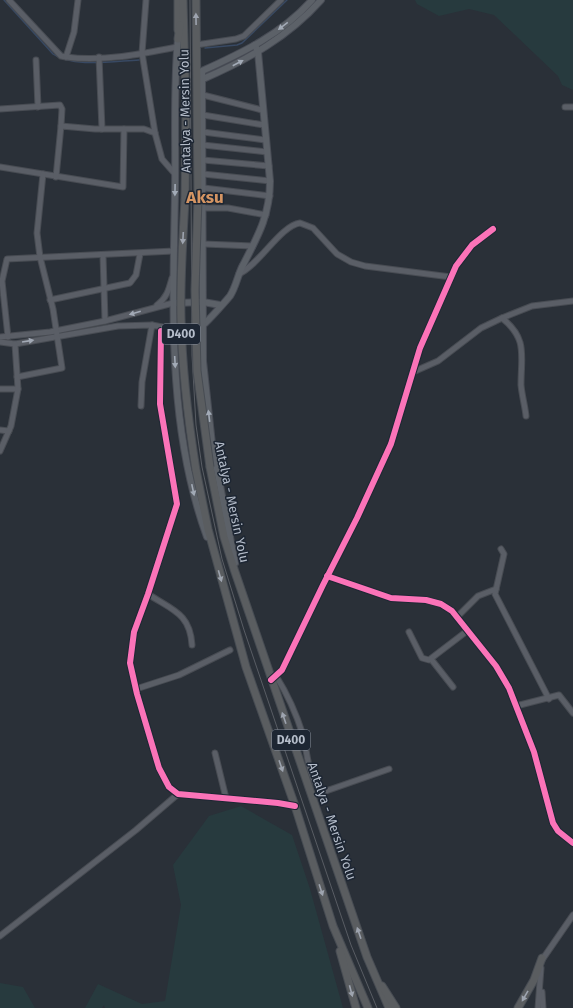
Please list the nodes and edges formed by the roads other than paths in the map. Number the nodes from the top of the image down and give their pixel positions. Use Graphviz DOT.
graph roads {
  1 [pos="9,0"];
  2 [pos="78,0"];
  3 [pos="146,0"];
  4 [pos="178,0"];
  5 [pos="183,0"];
  6 [pos="196,0"];
  7 [pos="281,0"];
  8 [pos="316,1"];
  9 [pos="178,39"];
  10 [pos="196,45"];
  11 [pos="255,46"];
  12 [pos="177,47"];
  13 [pos="258,52"];
  14 [pos="142,54"];
  15 [pos="196,54"];
  16 [pos="66,57"];
  17 [pos="36,60"];
  18 [pos="99,60"];
  19 [pos="202,71"];
  20 [pos="203,79"];
  21 [pos="203,95"];
  22 [pos="38,107"];
  23 [pos="565,107"];
  24 [pos="573,107"];
  25 [pos="0,109"];
  26 [pos="262,110"];
  27 [pos="203,114"];
  28 [pos="264,125"];
  29 [pos="61,126"];
  30 [pos="102,129"];
  31 [pos="124,129"];
  32 [pos="154,132"];
  33 [pos="203,132"];
  34 [pos="265,140"];
  35 [pos="203,146"];
  36 [pos="267,152"];
  37 [pos="203,160"];
  38 [pos="269,166"];
  39 [pos="0,168"];
  40 [pos="43,174"];
  41 [pos="175,174"];
  42 [pos="203,174"];
  43 [pos="56,177"];
  44 [pos="270,181"];
  45 [pos="204,188"];
  46 [pos="270,196"];
  47 [pos="204,208"];
  48 [pos="266,215"];
  49 [pos="494,229"];
  50 [pos="204,244"];
  51 [pos="254,246"];
  52 [pos="174,251"];
  53 [pos="140,254"];
  54 [pos="103,255"];
  55 [pos="40,257"];
  56 [pos="174,271"];
  57 [pos="239,274"];
  58 [pos="451,277"];
  59 [pos="1,281"];
  60 [pos="104,288"];
  61 [pos="50,300"];
  62 [pos="573,301"];
  63 [pos="202,302"];
  64 [pos="173,303"];
  65 [pos="220,305"];
  66 [pos="155,307"];
  67 [pos="502,318"];
  68 [pos="106,321"];
  69 [pos="152,325"];
  70 [pos="202,325"];
  71 [pos="173,329"];
  72 [pos="56,330"];
  73 [pos="161,331"];
  74 [pos="0,337"];
  75 [pos="8,337"];
  76 [pos="57,337"];
  77 [pos="0,342"];
  78 [pos="15,344"];
  79 [pos="174,344"];
  80 [pos="413,372"];
  81 [pos="17,377"];
  82 [pos="0,389"];
  83 [pos="18,389"];
  84 [pos="141,406"];
  85 [pos="526,416"];
  86 [pos="0,430"];
  87 [pos="9,431"];
  88 [pos="2,445"];
  89 [pos="0,451"];
  90 [pos="501,549"];
  91 [pos="216,560"];
  92 [pos="327,576"];
  93 [pos="496,589"];
  94 [pos="148,594"];
  95 [pos="246,605"];
  96 [pos="457,617"];
  97 [pos="468,631"];
  98 [pos="410,632"];
  99 [pos="192,645"];
  100 [pos="230,650"];
  101 [pos="431,659"];
  102 [pos="273,678"];
  103 [pos="453,687"];
  104 [pos="136,689"];
  105 [pos="549,699"];
  106 [pos="516,706"];
  107 [pos="573,712"];
  108 [pos="215,753"];
  109 [pos="389,769"];
  110 [pos="178,794"];
  111 [pos="226,798"];
  112 [pos="295,806"];
  113 [pos="573,843"];
  114 [pos="573,915"];
  115 [pos="333,926"];
  116 [pos="0,936"];
  117 [pos="367,957"];
  118 [pos="542,958"];
  119 [pos="540,975"];
  120 [pos="356,1008"];
  121 [pos="368,1008"];
  122 [pos="389,1008"];
  123 [pos="396,1008"];
  124 [pos="518,1008"];
  125 [pos="538,1008"];
  126 [pos="543,1008"];
  1 -- 16 [label="street"];
  2 -- 16 [label="street"];
  3 -- 14 [label="street"];
  4 -- 9 [label="highway"];
  5 -- 9 [label="highway"];
  5 -- 91 [label="highway, Antalya - Mersin Yolu / D400, one-way, bridge"];
  10 -- 6 [label="highway, Antalya - Mersin Yolu / D400, one-way"];
  7 -- 10 [label="street"];
  8 -- 11 [label="main road, one-way"];
  8 -- 13 [label="main road"];
  9 -- 12 [label="main road"];
  10 -- 15 [label="highway, Antalya - Mersin Yolu / D400"];
  11 -- 13 [label="main road"];
  11 -- 19 [label="main road"];
  12 -- 14 [label="street"];
  12 -- 41 [label="main road"];
  20 -- 13 [label="main road, one-way"];
  13 -- 26 [label="main road"];
  14 -- 18 [label="street"];
  14 -- 32 [label="street"];
  15 -- 19 [label="highway"];
  15 -- 95 [label="highway, Antalya - Mersin Yolu / D400, bridge"];
  16 -- 18 [label="street"];
  17 -- 22 [label="street"];
  18 -- 30 [label="street"];
  19 -- 20 [label="main road"];
  20 -- 21 [label="main road"];
  21 -- 26 [label="street"];
  21 -- 27 [label="main road"];
  22 -- 25 [label="street"];
  22 -- 29 [label="street"];
  23 -- 24 [label="street"];
  26 -- 28 [label="main road"];
  27 -- 28 [label="street"];
  27 -- 33 [label="main road"];
  28 -- 34 [label="main road"];
  29 -- 30 [label="street"];
  29 -- 43 [label="street"];
  30 -- 31 [label="street"];
  31 -- 32 [label="street"];
  31 -- 43 [label="street"];
  32 -- 41 [label="street"];
  33 -- 34 [label="street"];
  33 -- 35 [label="main road"];
  34 -- 36 [label="main road"];
  35 -- 36 [label="street"];
  35 -- 37 [label="main road"];
  36 -- 38 [label="main road"];
  37 -- 38 [label="street"];
  37 -- 42 [label="main road"];
  38 -- 44 [label="main road"];
  39 -- 40 [label="street"];
  40 -- 43 [label="street"];
  40 -- 55 [label="street"];
  41 -- 52 [label="main road, one-way"];
  42 -- 44 [label="street"];
  42 -- 45 [label="main road"];
  44 -- 46 [label="main road"];
  45 -- 46 [label="street"];
  45 -- 47 [label="main road"];
  46 -- 48 [label="main road"];
  47 -- 48 [label="street"];
  47 -- 50 [label="main road"];
  48 -- 51 [label="main road"];
  49 -- 58 [label="street"];
  50 -- 51 [label="street"];
  50 -- 63 [label="main road"];
  51 -- 57 [label="main road"];
  52 -- 53 [label="street"];
  52 -- 56 [label="main road"];
  53 -- 54 [label="street"];
  53 -- 60 [label="street"];
  54 -- 55 [label="street"];
  54 -- 60 [label="street"];
  55 -- 59 [label="street"];
  55 -- 61 [label="street"];
  56 -- 64 [label="main road"];
  56 -- 66 [label="street"];
  57 -- 58 [label="street"];
  57 -- 65 [label="main road"];
  58 -- 80 [label="street"];
  59 -- 75 [label="street"];
  60 -- 61 [label="street"];
  60 -- 68 [label="street"];
  61 -- 72 [label="street"];
  62 -- 67 [label="street"];
  63 -- 64 [label="main road"];
  63 -- 65 [label="main road"];
  63 -- 70 [label="main road"];
  64 -- 66 [label="street"];
  64 -- 71 [label="main road"];
  65 -- 70 [label="main road"];
  66 -- 68 [label="street, one-way"];
  67 -- 80 [label="street"];
  67 -- 85 [label="street"];
  68 -- 72 [label="street"];
  69 -- 71 [label="street"];
  69 -- 73 [label="street"];
  69 -- 76 [label="street"];
  69 -- 84 [label="street"];
  70 -- 71 [label="main road"];
  95 -- 70 [label="main road, one-way"];
  71 -- 79 [label="main road"];
  72 -- 75 [label="street"];
  72 -- 76 [label="street"];
  73 -- 79 [label="street"];
  73 -- 94 [label="street"];
  74 -- 75 [label="street"];
  78 -- 76 [label="street, one-way"];
  76 -- 81 [label="street"];
  77 -- 78 [label="street"];
  78 -- 81 [label="street"];
  79 -- 91 [label="main road, one-way"];
  80 -- 92 [label="street"];
  81 -- 83 [label="street"];
  82 -- 83 [label="street"];
  83 -- 87 [label="street"];
  86 -- 87 [label="street"];
  87 -- 88 [label="street"];
  88 -- 89 [label="street"];
  90 -- 93 [label="street"];
  91 -- 112 [label="highway, Antalya - Mersin Yolu / D400, one-way"];
  92 -- 96 [label="street"];
  92 -- 102 [label="street"];
  93 -- 96 [label="street"];
  93 -- 105 [label="street"];
  94 -- 99 [label="street"];
  94 -- 104 [label="street"];
  95 -- 102 [label="highway, Antalya - Mersin Yolu / D400"];
  96 -- 97 [label="street"];
  97 -- 101 [label="street"];
  97 -- 106 [label="street"];
  98 -- 101 [label="street"];
  100 -- 104 [label="street"];
  101 -- 103 [label="street"];
  102 -- 109 [label="street"];
  117 -- 102 [label="highway, Antalya - Mersin Yolu / D400, one-way"];
  104 -- 110 [label="street"];
  105 -- 106 [label="street"];
  105 -- 107 [label="street"];
  106 -- 113 [label="street"];
  108 -- 111 [label="street"];
  110 -- 111 [label="street"];
  110 -- 116 [label="street"];
  111 -- 112 [label="street"];
  112 -- 115 [label="highway, Antalya - Mersin Yolu / D400, one-way"];
  114 -- 118 [label="street"];
  115 -- 120 [label="highway, one-way"];
  115 -- 121 [label="highway, Antalya - Mersin Yolu / D400"];
  117 -- 122 [label="highway, Antalya - Mersin Yolu / D400"];
  117 -- 123 [label="highway"];
  118 -- 119 [label="street"];
  118 -- 124 [label="highway, one-way"];
  119 -- 125 [label="street"];
  119 -- 126 [label="street"];
}
